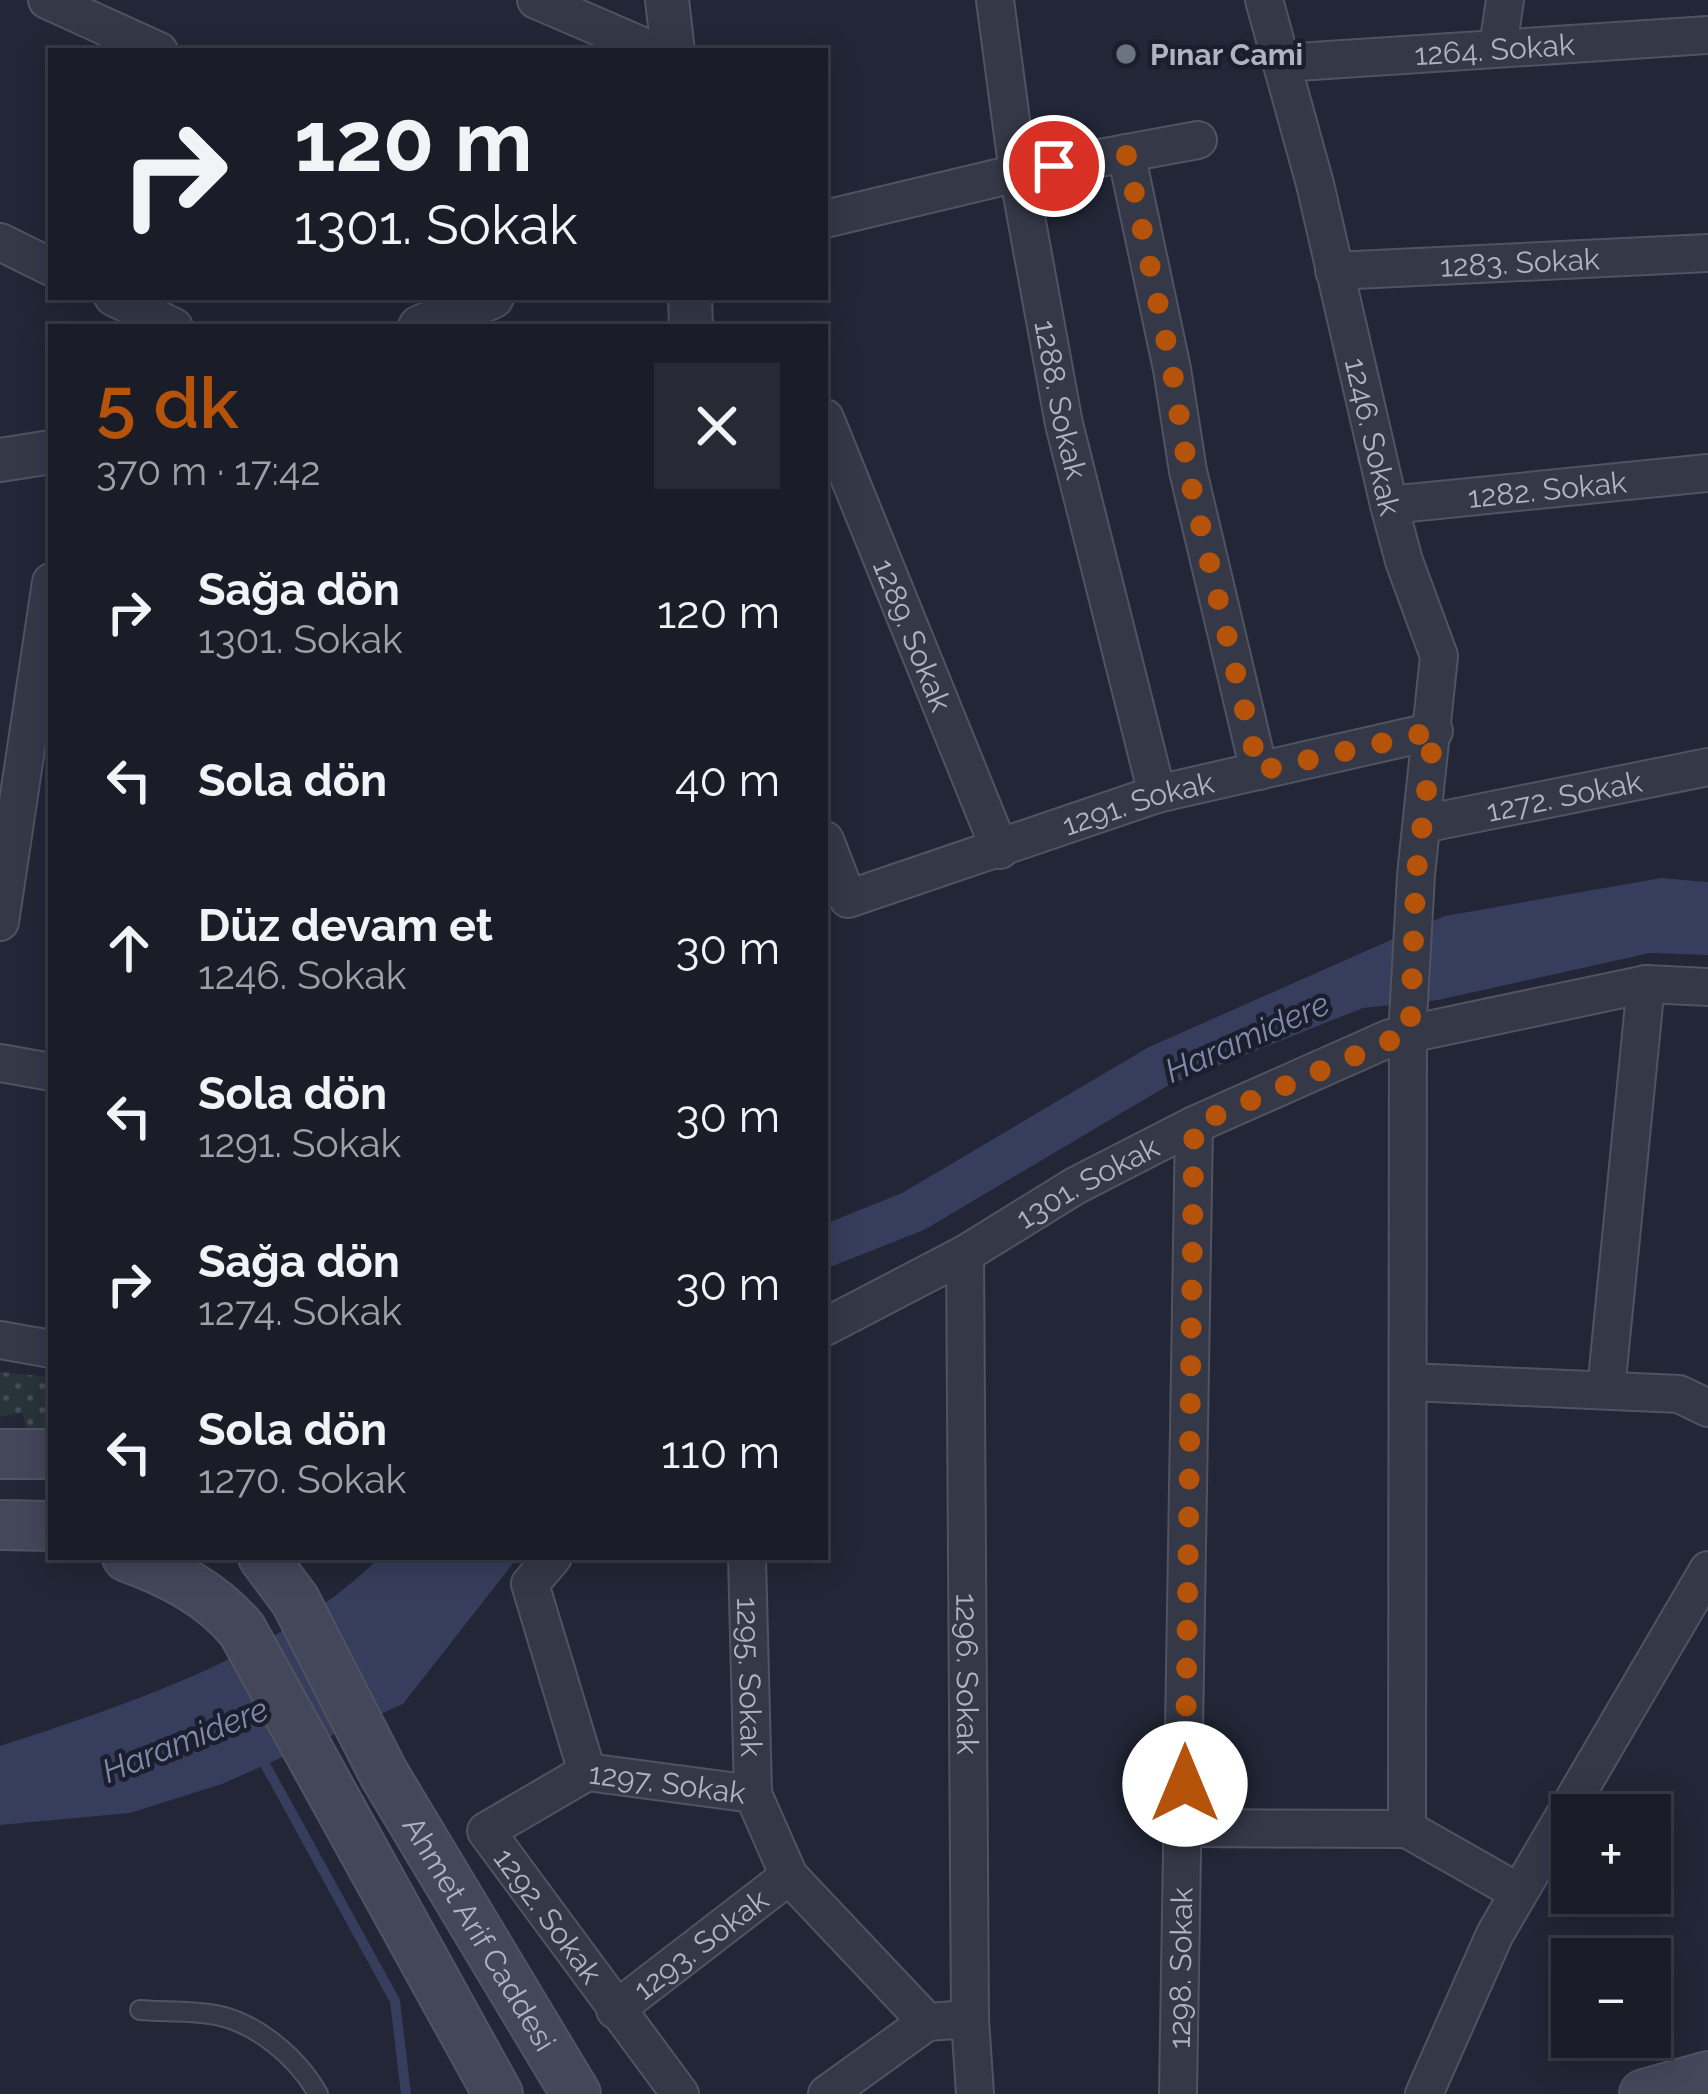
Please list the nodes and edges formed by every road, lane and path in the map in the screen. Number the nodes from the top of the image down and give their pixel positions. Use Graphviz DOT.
graph roads {
  1 [pos="46,0"];
  2 [pos="536,0"];
  3 [pos="668,0"];
  4 [pos="995,0"];
  5 [pos="1264,0"];
  6 [pos="1505,0"];
  7 [pos="1708,35"];
  8 [pos="1498,47"];
  9 [pos="152,48"];
  10 [pos="647,48"];
  11 [pos="673,48"];
  12 [pos="1282,63"];
  13 [pos="1198,140"];
  14 [pos="1126,153"];
  15 [pos="1018,173"];
  16 [pos="828,218"];
  17 [pos="0,242"];
  18 [pos="1708,253"];
  19 [pos="48,266"];
  20 [pos="1334,271"];
  21 [pos="119,300"];
  22 [pos="485,300"];
  23 [pos="168,324"];
  24 [pos="427,324"];
  25 [pos="828,425"];
  26 [pos="48,452"];
  27 [pos="0,460"];
  28 [pos="1708,473"];
  29 [pos="1389,505"];
  30 [pos="48,602"];
  31 [pos="1434,731"];
  32 [pos="1708,767"];
  33 [pos="1259,771"];
  34 [pos="1157,794"];
  35 [pos="1423,824"];
  36 [pos="828,849"];
  37 [pos="1000,850"];
  38 [pos="0,922"];
  39 [pos="1646,984"];
  40 [pos="1708,987"];
  41 [pos="1409,1025"];
  42 [pos="0,1063"];
  43 [pos="48,1071"];
  44 [pos="1194,1125"];
  45 [pos="965,1254"];
  46 [pos="828,1326"];
  47 [pos="0,1340"];
  48 [pos="48,1348"];
  49 [pos="1410,1382"];
  50 [pos="1606,1390"];
  51 [pos="1708,1408"];
  52 [pos="0,1454"];
  53 [pos="48,1454"];
  54 [pos="0,1525"];
  55 [pos="48,1526"];
  56 [pos="143,1560"];
  57 [pos="264,1560"];
  58 [pos="747,1560"];
  59 [pos="541,1570"];
  60 [pos="1708,1570"];
  61 [pos="587,1772"];
  62 [pos="753,1794"];
  63 [pos="1185,1828"];
  64 [pos="1407,1829"];
  65 [pos="788,1876"];
  66 [pos="1518,1892"];
  67 [pos="615,2010"];
  68 [pos="140,2011"];
  69 [pos="970,2019"];
  70 [pos="927,2022"];
  71 [pos="1708,2076"];
  72 [pos="318,2094"];
  73 [pos="498,2094"];
  74 [pos="576,2094"];
  75 [pos="680,2094"];
  76 [pos="827,2094"];
  77 [pos="975,2094"];
  78 [pos="1178,2094"];
  79 [pos="1424,2094"];
  80 [pos="1644,2094"];
  1 -- 9 [label="street"];
  2 -- 10 [label="street"];
  3 -- 11 [label="street"];
  4 -- 15 [label="street, 1288. Sokak"];
  5 -- 12 [label="street, 1246. Sokak"];
  6 -- 8 [label="street"];
  7 -- 8 [label="street, 1264. Sokak"];
  8 -- 12 [label="street, 1264. Sokak"];
  12 -- 20 [label="street, 1246. Sokak"];
  13 -- 14 [label="street"];
  14 -- 15 [label="street"];
  14 -- 33 [label="street"];
  15 -- 16 [label="street"];
  15 -- 34 [label="street, 1288. Sokak"];
  17 -- 19 [label="street"];
  18 -- 20 [label="street, 1283. Sokak"];
  20 -- 29 [label="street, 1246. Sokak"];
  21 -- 23 [label="street"];
  22 -- 24 [label="street"];
  25 -- 37 [label="street, 1289. Sokak"];
  26 -- 27 [label="street"];
  28 -- 29 [label="street, 1282. Sokak"];
  29 -- 31 [label="street, 1246. Sokak"];
  30 -- 38 [label="street"];
  31 -- 33 [label="street, 1291. Sokak"];
  31 -- 35 [label="street, 1246. Sokak"];
  32 -- 35 [label="street, 1272. Sokak"];
  33 -- 34 [label="street, 1291. Sokak"];
  34 -- 37 [label="street, 1291. Sokak"];
  35 -- 41 [label="street, 1246. Sokak"];
  36 -- 37 [label="street, 1291. Sokak"];
  39 -- 40 [label="street, 1301. Sokak"];
  39 -- 41 [label="street, 1301. Sokak"];
  39 -- 50 [label="street"];
  41 -- 44 [label="street, 1301. Sokak"];
  41 -- 49 [label="street, 1246. Sokak"];
  42 -- 43 [label="street"];
  44 -- 45 [label="street, 1301. Sokak"];
  44 -- 63 [label="street, 1298. Sokak"];
  45 -- 46 [label="street, 1301. Sokak"];
  45 -- 69 [label="street, 1296. Sokak"];
  47 -- 48 [label="street"];
  49 -- 50 [label="street"];
  49 -- 64 [label="street, 1246. Sokak"];
  50 -- 51 [label="street"];
  52 -- 53 [label="main road"];
  54 -- 55 [label="main road"];
  56 -- 73 [label="main road, Ahmet Arif Caddesi"];
  57 -- 74 [label="main road, Ahmet Arif Caddesi"];
  58 -- 62 [label="street, 1295. Sokak"];
  59 -- 61 [label="street, 1297. Sokak"];
  60 -- 66 [label="street"];
  61 -- 62 [label="street, 1297. Sokak"];
  61 -- 67 [label="street, 1292. Sokak"];
  62 -- 65 [label="street, 1297. Sokak"];
  63 -- 64 [label="street"];
  63 -- 78 [label="street, 1298. Sokak"];
  64 -- 66 [label="street"];
  65 -- 67 [label="street, 1293. Sokak"];
  65 -- 70 [label="street, 1297. Sokak"];
  66 -- 79 [label="street"];
  67 -- 75 [label="street, 1292. Sokak"];
  68 -- 72 [label="lane"];
  69 -- 70 [label="street"];
  69 -- 77 [label="street, 1296. Sokak"];
  70 -- 76 [label="street"];
  71 -- 80 [label="main road"];
}
